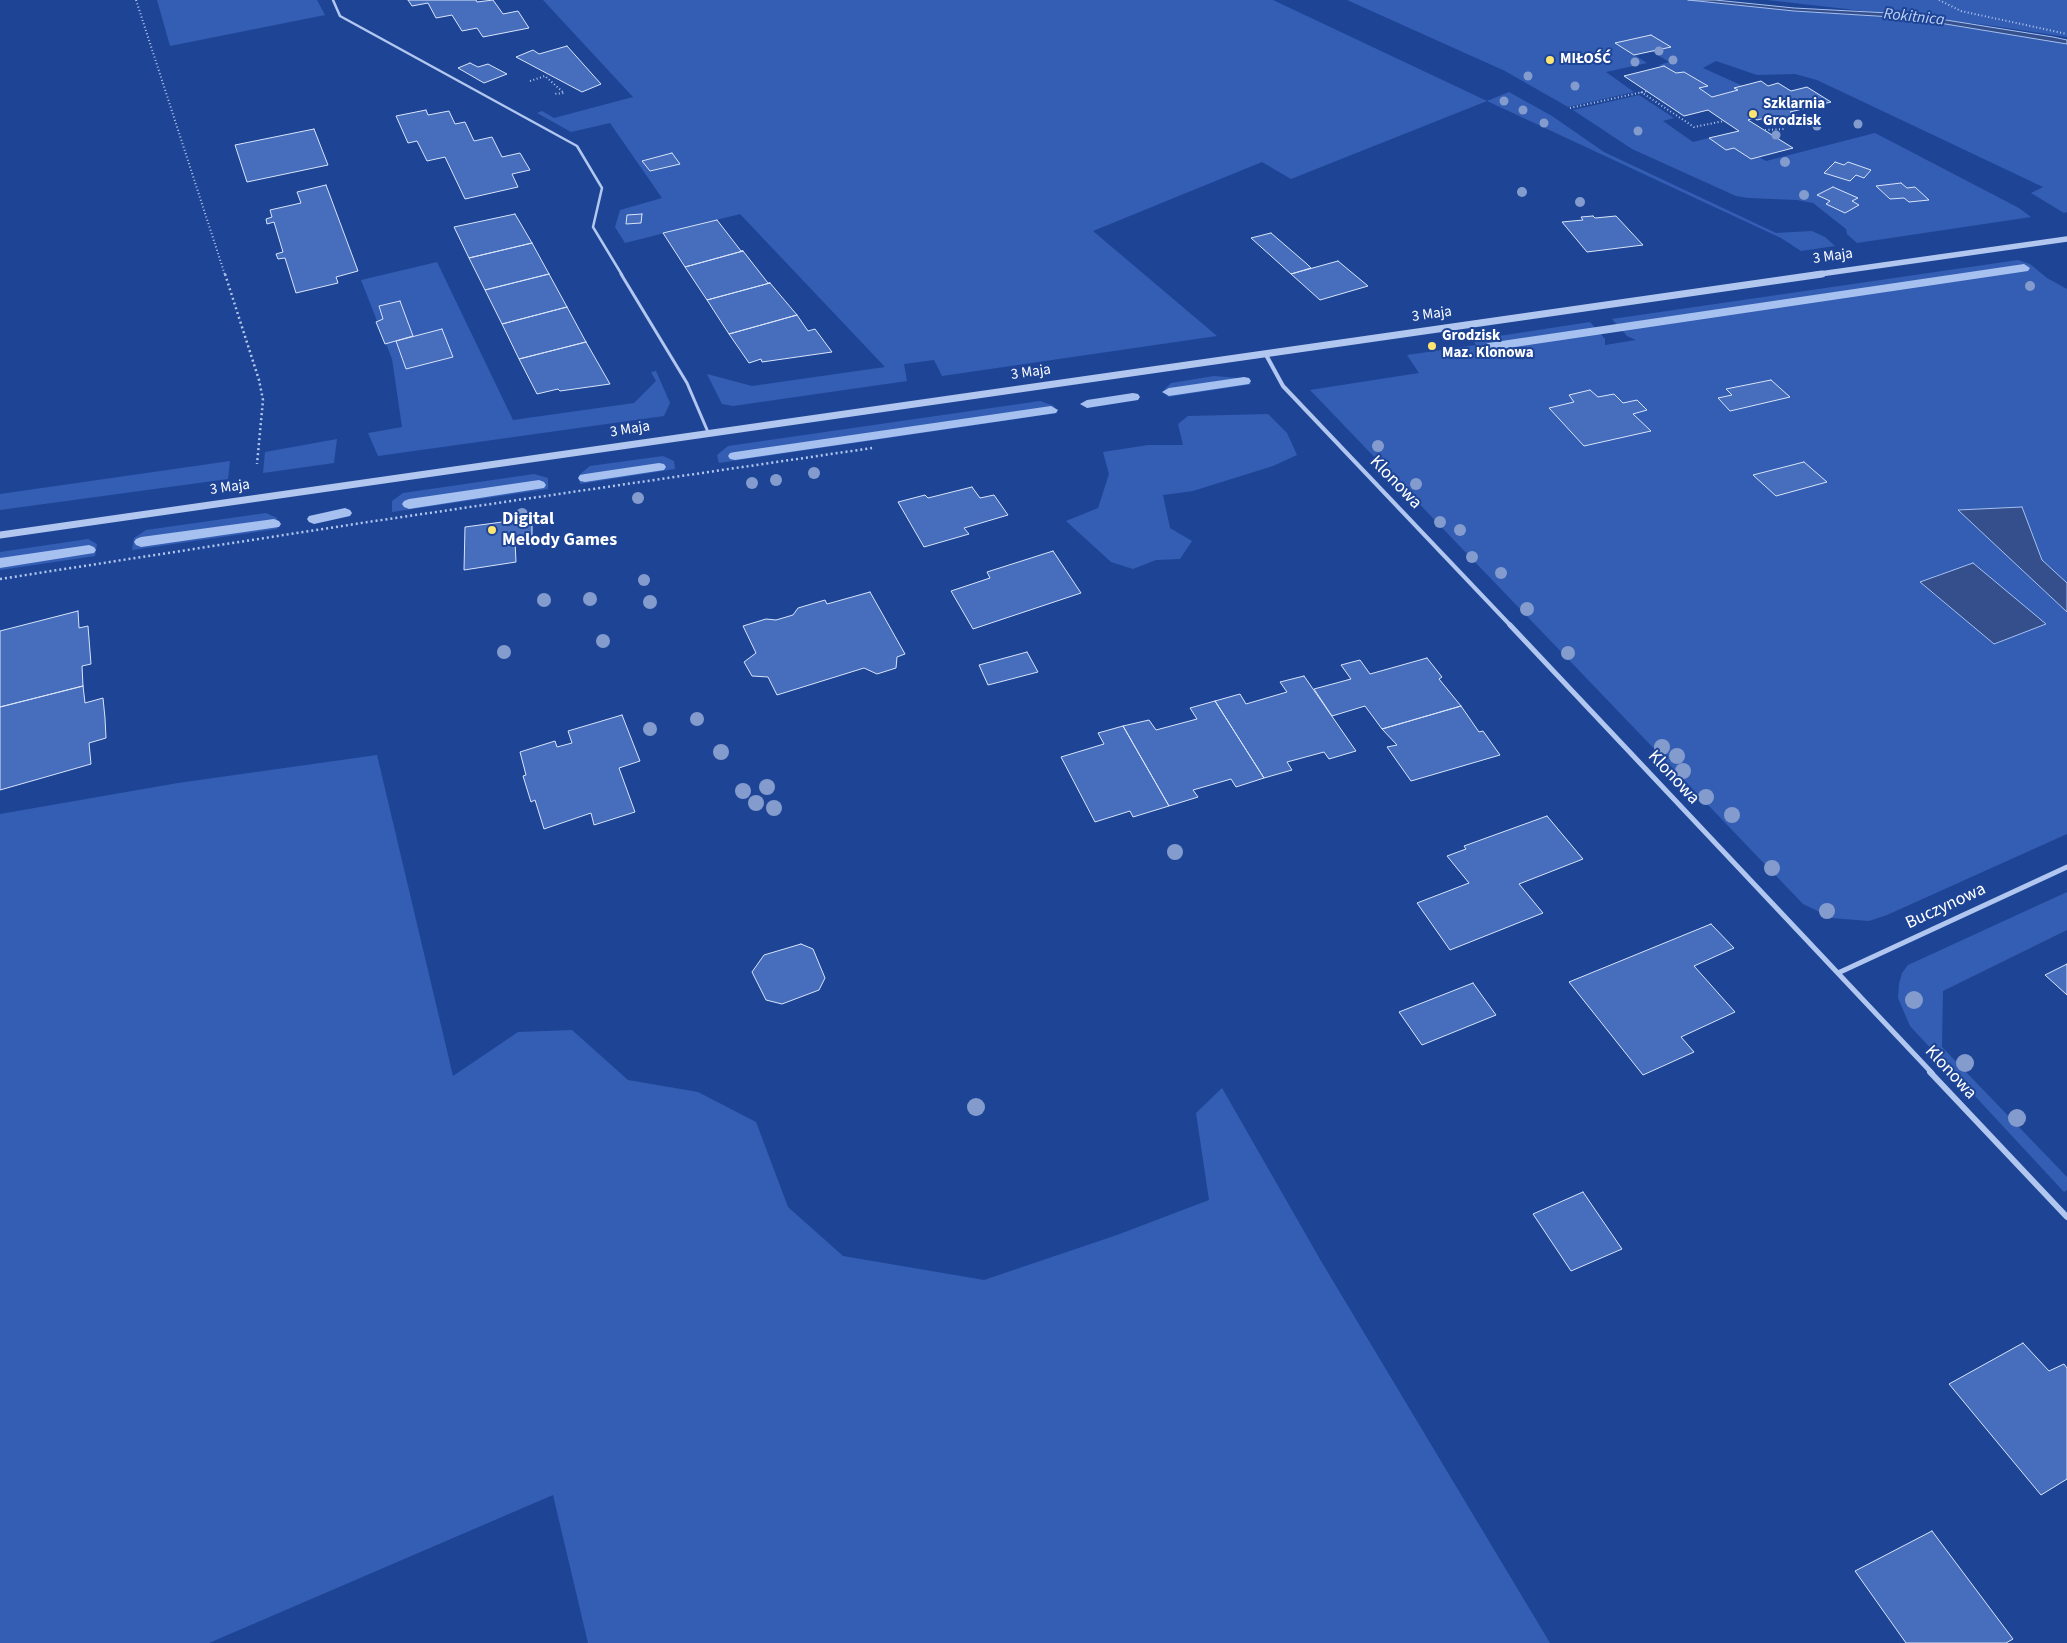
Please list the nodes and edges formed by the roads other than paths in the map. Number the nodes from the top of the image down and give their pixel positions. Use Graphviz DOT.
graph roads {
  1 [pos="333,0"];
  2 [pos="2067,238"];
  3 [pos="1265,353"];
  4 [pos="708,432"];
  5 [pos="0,535"];
  6 [pos="2067,867"];
  7 [pos="1838,973"];
  8 [pos="2067,1217"];
  1 -- 4 [label="lane"];
  2 -- 3 [label="street, 3 Maja"];
  3 -- 4 [label="street, 3 Maja"];
  3 -- 7 [label="street, Klonowa"];
  4 -- 5 [label="street, 3 Maja"];
  6 -- 7 [label="street, Buczynowa"];
  7 -- 8 [label="street, Klonowa"];
}
